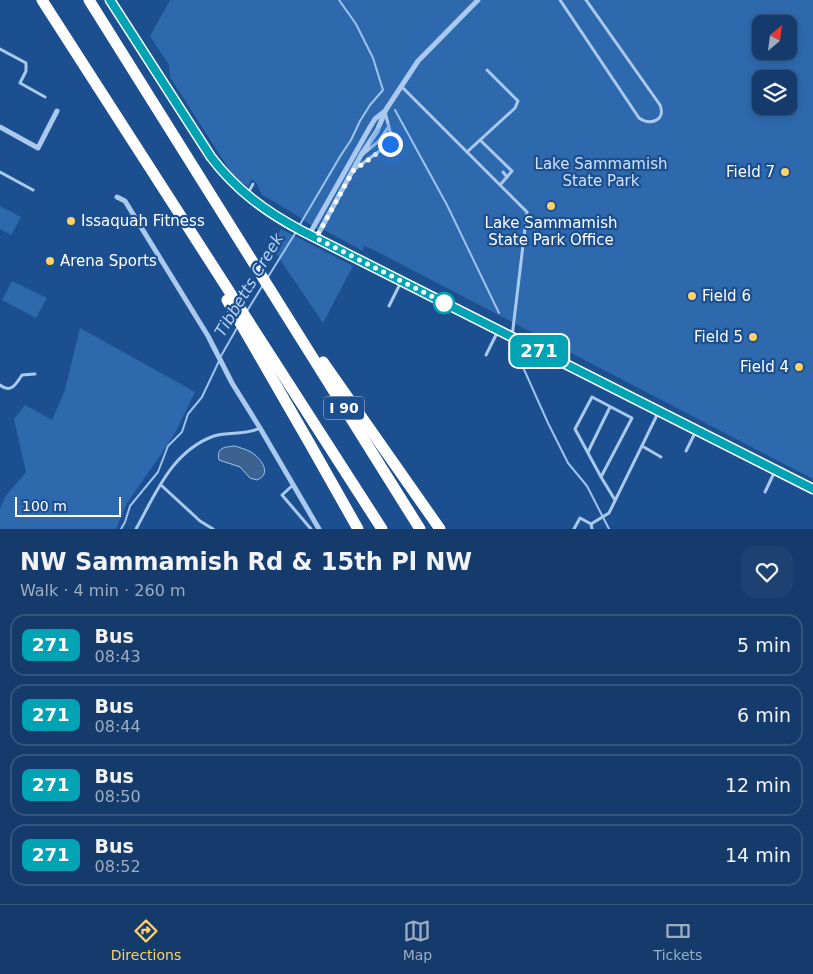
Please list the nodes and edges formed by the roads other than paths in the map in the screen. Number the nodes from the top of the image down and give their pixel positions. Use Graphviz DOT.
graph roads {
  1 [pos="42,0"];
  2 [pos="89,0"];
  3 [pos="110,0"];
  4 [pos="478,0"];
  5 [pos="560,0"];
  6 [pos="586,0"];
  7 [pos="0,49"];
  8 [pos="487,70"];
  9 [pos="402,87"];
  10 [pos="45,97"];
  11 [pos="57,111"];
  12 [pos="385,111"];
  13 [pos="389,125"];
  14 [pos="0,127"];
  15 [pos="480,140"];
  16 [pos="467,152"];
  17 [pos="362,155"];
  18 [pos="353,171"];
  19 [pos="0,172"];
  20 [pos="503,172"];
  21 [pos="507,176"];
  22 [pos="253,184"];
  23 [pos="500,185"];
  24 [pos="34,190"];
  25 [pos="247,196"];
  26 [pos="117,197"];
  27 [pos="309,235"];
  28 [pos="159,256"];
  29 [pos="152,258"];
  30 [pos="401,281"];
  31 [pos="268,286"];
  32 [pos="389,306"];
  33 [pos="245,324"];
  34 [pos="499,330"];
  35 [pos="512,337"];
  36 [pos="486,355"];
  37 [pos="36,374"];
  38 [pos="0,385"];
  39 [pos="610,407"];
  40 [pos="659,412"];
  41 [pos="260,428"];
  42 [pos="696,430"];
  43 [pos="642,446"];
  44 [pos="686,451"];
  45 [pos="588,452"];
  46 [pos="661,457"];
  47 [pos="398,470"];
  48 [pos="776,470"];
  49 [pos="601,477"];
  50 [pos="161,485"];
  51 [pos="293,485"];
  52 [pos="813,489"];
  53 [pos="764,492"];
  54 [pos="615,500"];
  55 [pos="591,524"];
  56 [pos="136,529"];
  57 [pos="213,529"];
  58 [pos="311,529"];
  59 [pos="319,529"];
  60 [pos="358,529"];
  61 [pos="382,529"];
  62 [pos="420,529"];
  63 [pos="435,529"];
  64 [pos="440,529"];
  65 [pos="574,529"];
  66 [pos="592,529"];
  1 -- 33 [label="highway"];
  2 -- 31 [label="highway, I 90"];
  3 -- 25 [label="street"];
  4 -- 9 [label="street"];
  5 -- 6 [label="lane"];
  7 -- 10 [label="lane"];
  8 -- 15 [label="lane"];
  9 -- 12 [label="street"];
  9 -- 16 [label="lane"];
  11 -- 14 [label="street"];
  12 -- 13 [label="lane"];
  12 -- 17 [label="street"];
  12 -- 27 [label="street"];
  13 -- 17 [label="lane"];
  13 -- 18 [label="lane"];
  15 -- 16 [label="lane"];
  15 -- 21 [label="lane"];
  16 -- 23 [label="lane"];
  17 -- 18 [label="street"];
  18 -- 27 [label="street"];
  19 -- 24 [label="lane"];
  20 -- 21 [label="lane"];
  21 -- 23 [label="lane"];
  22 -- 25 [label="lane"];
  23 -- 35 [label="lane"];
  25 -- 27 [label="street"];
  26 -- 28 [label="street"];
  27 -- 30 [label="street"];
  28 -- 29 [label="lane"];
  28 -- 41 [label="street"];
  30 -- 32 [label="lane"];
  30 -- 34 [label="street"];
  31 -- 47 [label="highway"];
  31 -- 62 [label="highway, I 90"];
  33 -- 60 [label="highway"];
  33 -- 61 [label="highway, I 90"];
  34 -- 35 [label="street"];
  34 -- 36 [label="lane"];
  35 -- 40 [label="street"];
  37 -- 38 [label="lane"];
  39 -- 45 [label="lane"];
  39 -- 45 [label="lane"];
  39 -- 49 [label="lane"];
  40 -- 42 [label="street"];
  40 -- 43 [label="lane"];
  41 -- 50 [label="lane"];
  41 -- 51 [label="street"];
  42 -- 44 [label="lane"];
  42 -- 48 [label="street"];
  43 -- 46 [label="lane"];
  43 -- 54 [label="lane"];
  45 -- 49 [label="lane"];
  47 -- 63 [label="highway"];
  47 -- 64 [label="highway"];
  48 -- 52 [label="street"];
  48 -- 53 [label="lane"];
  49 -- 54 [label="lane"];
  50 -- 56 [label="lane"];
  50 -- 57 [label="lane"];
  51 -- 58 [label="lane"];
  51 -- 59 [label="street"];
  54 -- 55 [label="lane"];
  55 -- 65 [label="lane"];
  55 -- 66 [label="lane"];
}
